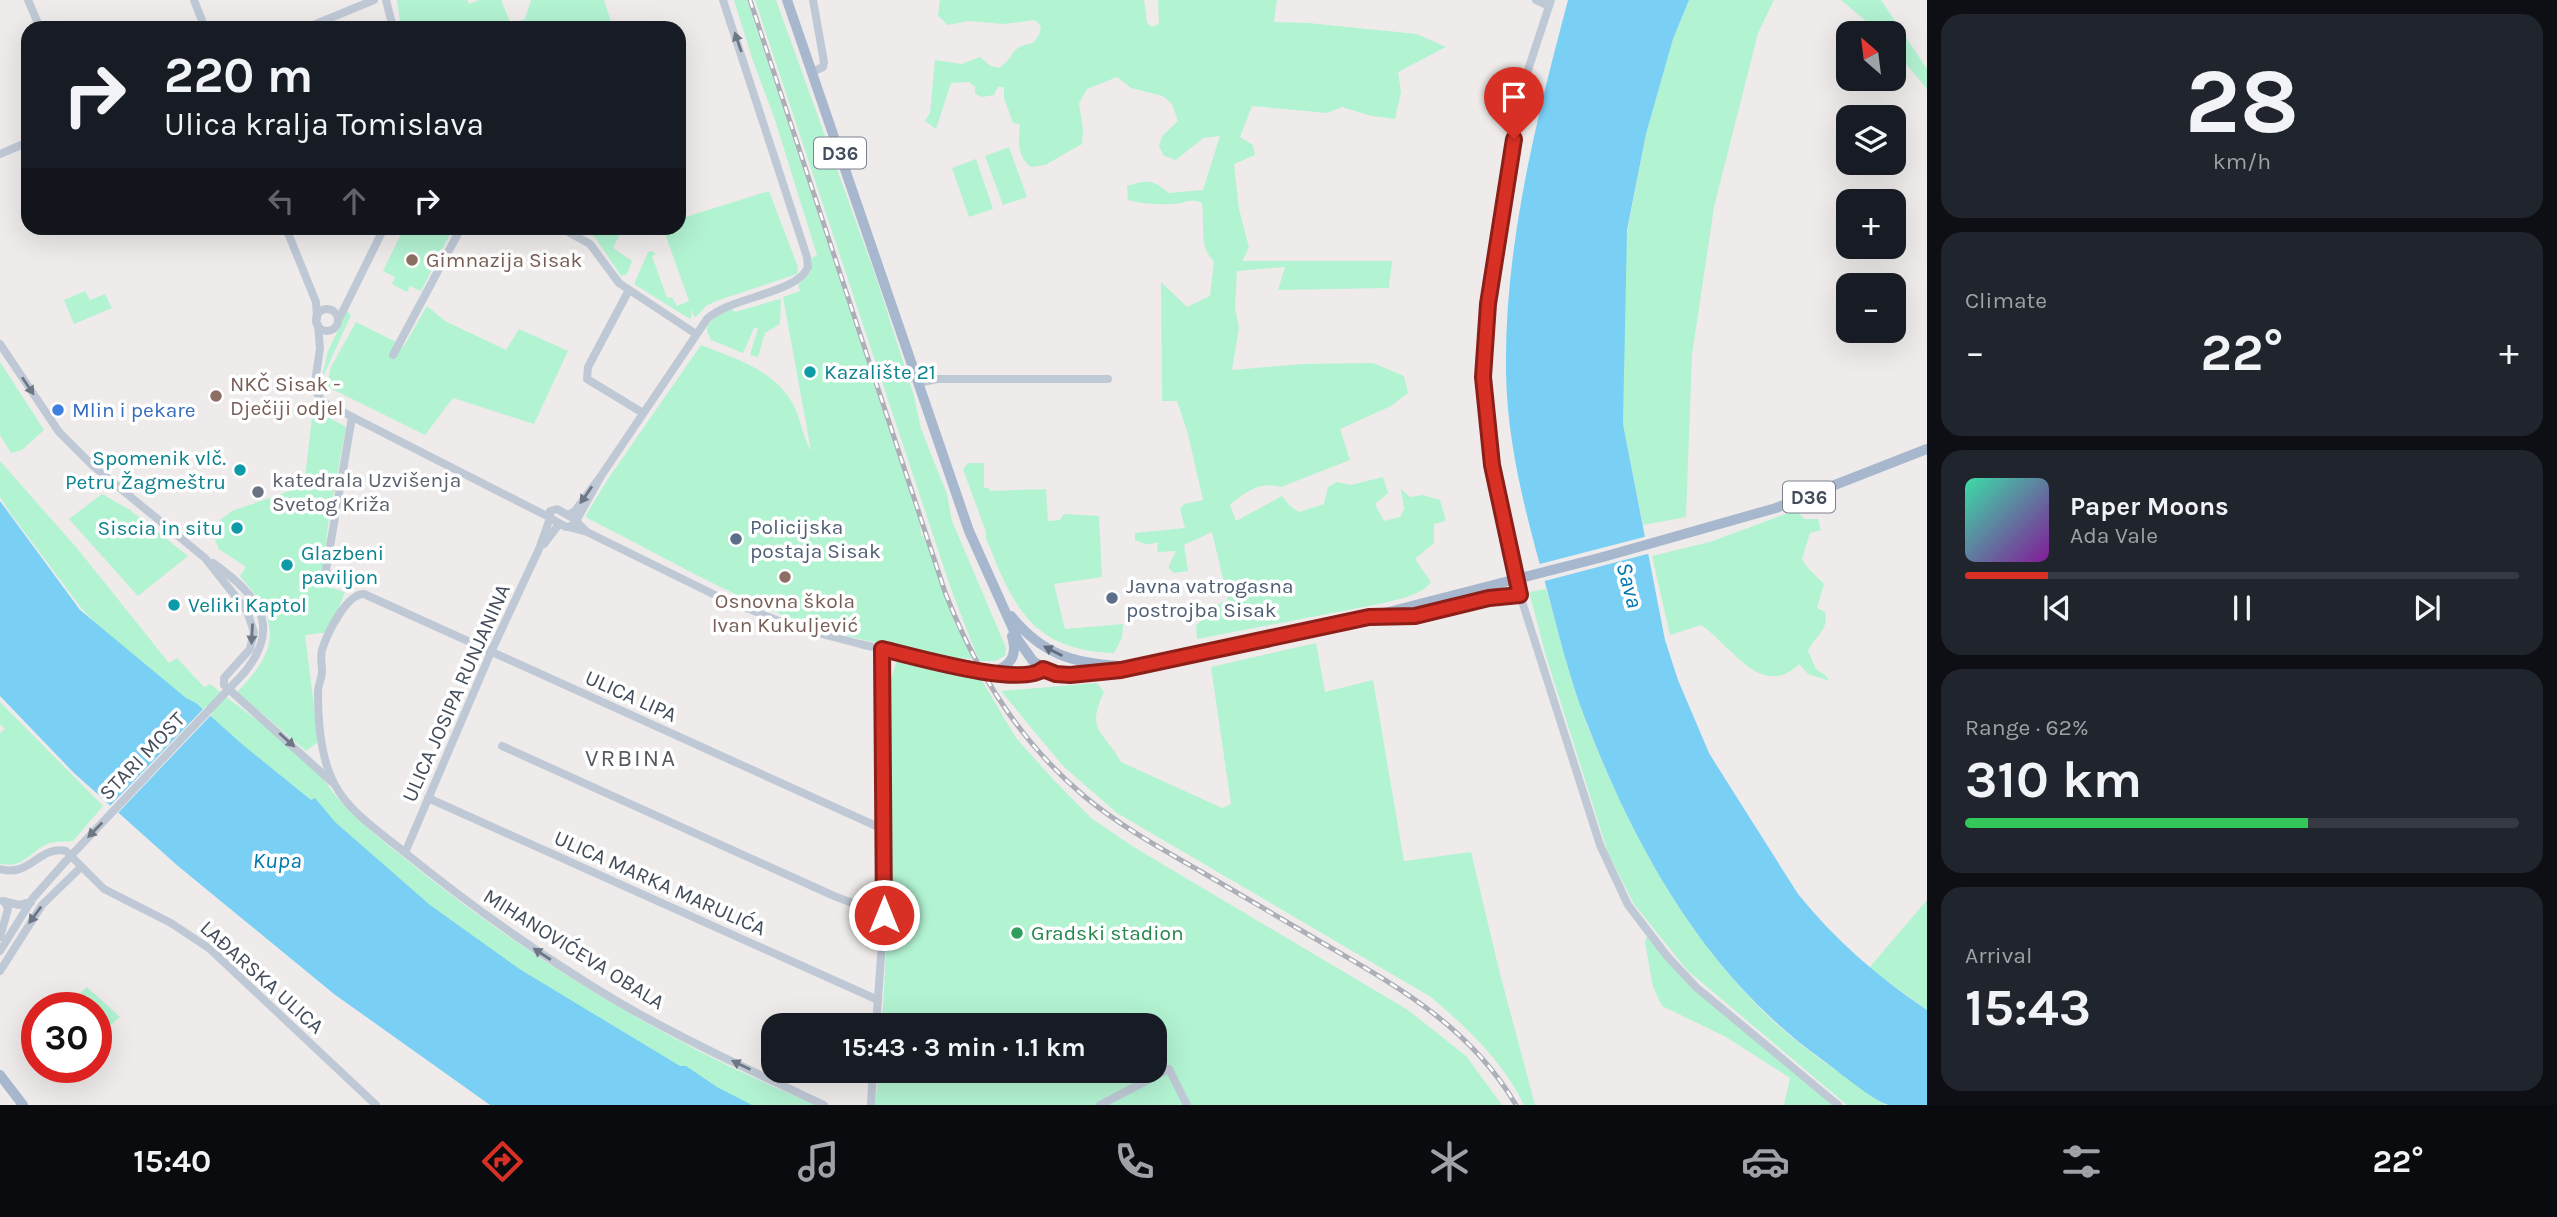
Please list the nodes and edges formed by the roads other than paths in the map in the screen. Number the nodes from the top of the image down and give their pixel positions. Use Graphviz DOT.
graph roads {
  1 [pos="28,0"];
  2 [pos="194,0"];
  3 [pos="374,0"];
  4 [pos="386,0"];
  5 [pos="723,0"];
  6 [pos="787,0"];
  7 [pos="813,0"];
  8 [pos="1536,0"];
  9 [pos="1550,3"];
  10 [pos="37,21"];
  11 [pos="202,21"];
  12 [pos="323,21"];
  13 [pos="391,21"];
  14 [pos="812,72"];
  15 [pos="21,145"];
  16 [pos="0,154"];
  17 [pos="289,235"];
  18 [pos="380,235"];
  19 [pos="457,235"];
  20 [pos="574,235"];
  21 [pos="629,290"];
  22 [pos="316,302"];
  23 [pos="345,303"];
  24 [pos="329,309"];
  25 [pos="317,321"];
  26 [pos="338,321"];
  27 [pos="332,330"];
  28 [pos="696,334"];
  29 [pos="0,344"];
  30 [pos="320,348"];
  31 [pos="393,355"];
  32 [pos="1108,379"];
  33 [pos="919,383"];
  34 [pos="643,413"];
  35 [pos="352,417"];
  36 [pos="1927,449"];
  37 [pos="526,504"];
  38 [pos="555,509"];
  39 [pos="549,517"];
  40 [pos="572,522"];
  41 [pos="559,523"];
  42 [pos="540,549"];
  43 [pos="205,558"];
  44 [pos="350,585"];
  45 [pos="364,594"];
  46 [pos="1520,595"];
  47 [pos="997,597"];
  48 [pos="1369,617"];
  49 [pos="1010,623"];
  50 [pos="882,649"];
  51 [pos="491,652"];
  52 [pos="1143,667"];
  53 [pos="1043,669"];
  54 [pos="991,673"];
  55 [pos="323,744"];
  56 [pos="502,746"];
  57 [pos="303,754"];
  58 [pos="334,784"];
  59 [pos="428,798"];
  60 [pos="885,830"];
  61 [pos="403,851"];
  62 [pos="81,867"];
  63 [pos="0,869"];
  64 [pos="3,901"];
  65 [pos="31,902"];
  66 [pos="884,915"];
  67 [pos="0,937"];
  68 [pos="0,951"];
  69 [pos="0,971"];
  70 [pos="878,1000"];
  71 [pos="877,1013"];
  72 [pos="0,1075"];
  73 [pos="872,1083"];
  74 [pos="871,1092"];
  75 [pos="371,1103"];
  76 [pos="23,1105"];
  77 [pos="824,1105"];
  78 [pos="871,1105"];
  79 [pos="878,1105"];
  80 [pos="1100,1105"];
  81 [pos="1187,1105"];
  82 [pos="1838,1105"];
  1 -- 10 [label="street"];
  2 -- 11 [label="street"];
  3 -- 12 [label="street"];
  4 -- 13 [label="street"];
  28 -- 5 [label="street, one-way"];
  6 -- 14 [label="main road, D36"];
  7 -- 14 [label="street"];
  8 -- 9 [label="street"];
  9 -- 46 [label="street"];
  14 -- 33 [label="main road, D36"];
  15 -- 16 [label="street"];
  17 -- 22 [label="street"];
  18 -- 23 [label="street"];
  19 -- 31 [label="street"];
  20 -- 21 [label="street"];
  21 -- 28 [label="street"];
  21 -- 34 [label="street"];
  22 -- 24 [label="street"];
  22 -- 25 [label="street"];
  23 -- 24 [label="street"];
  23 -- 26 [label="street"];
  24 -- 25 [label="street"];
  24 -- 26 [label="street"];
  25 -- 27 [label="street"];
  25 -- 30 [label="street"];
  26 -- 27 [label="street"];
  27 -- 30 [label="street"];
  28 -- 34 [label="street"];
  29 -- 43 [label="street, one-way"];
  30 -- 35 [label="street"];
  32 -- 33 [label="street"];
  33 -- 47 [label="main road, D36"];
  34 -- 40 [label="street"];
  35 -- 37 [label="street"];
  35 -- 44 [label="street"];
  36 -- 48 [label="main road, D36, bridge"];
  37 -- 38 [label="street"];
  37 -- 39 [label="street"];
  38 -- 39 [label="street, ULICA JOSIPA RUNJANINA"];
  38 -- 40 [label="street"];
  39 -- 41 [label="street"];
  39 -- 42 [label="street, ULICA JOSIPA RUNJANINA"];
  40 -- 41 [label="street"];
  40 -- 50 [label="street"];
  41 -- 42 [label="street, ULICA JOSIPA RUNJANINA"];
  42 -- 51 [label="street, ULICA JOSIPA RUNJANINA"];
  43 -- 57 [label="street, MIHANOVIĆEVA OBALA, one-way"];
  43 -- 65 [label="street, STARI MOST, one-way, bridge"];
  45 -- 51 [label="street, ULICA LIPA"];
  45 -- 55 [label="street, MIHANOVIĆEVA OBALA"];
  46 -- 48 [label="main road"];
  46 -- 82 [label="street"];
  47 -- 49 [label="main road, D36"];
  52 -- 47 [label="main road, D36, one-way"];
  48 -- 52 [label="main road, D36"];
  49 -- 53 [label="main road, D36"];
  49 -- 54 [label="main road"];
  50 -- 54 [label="street"];
  50 -- 60 [label="street"];
  51 -- 59 [label="street, ULICA JOSIPA RUNJANINA"];
  51 -- 60 [label="street, ULICA LIPA"];
  52 -- 53 [label="main road, D36"];
  53 -- 54 [label="street"];
  55 -- 57 [label="street"];
  55 -- 58 [label="street, MIHANOVIĆEVA OBALA"];
  56 -- 66 [label="street"];
  57 -- 58 [label="street, MIHANOVIĆEVA OBALA"];
  58 -- 61 [label="street, MIHANOVIĆEVA OBALA"];
  59 -- 61 [label="street, ULICA JOSIPA RUNJANINA"];
  59 -- 70 [label="street, ULICA MARKA MARULIĆA"];
  60 -- 66 [label="street"];
  77 -- 61 [label="street, MIHANOVIĆEVA OBALA, one-way"];
  62 -- 63 [label="street, LAĐARSKA ULICA"];
  62 -- 69 [label="street, one-way"];
  62 -- 75 [label="street, LAĐARSKA ULICA"];
  64 -- 65 [label="street"];
  64 -- 67 [label="street"];
  65 -- 68 [label="street, STARI MOST"];
  66 -- 70 [label="street"];
  70 -- 71 [label="street"];
  72 -- 76 [label="main road"];
  73 -- 74 [label="street"];
  74 -- 78 [label="street"];
  74 -- 79 [label="street"];
  80 -- 81 [label="street"];
}
